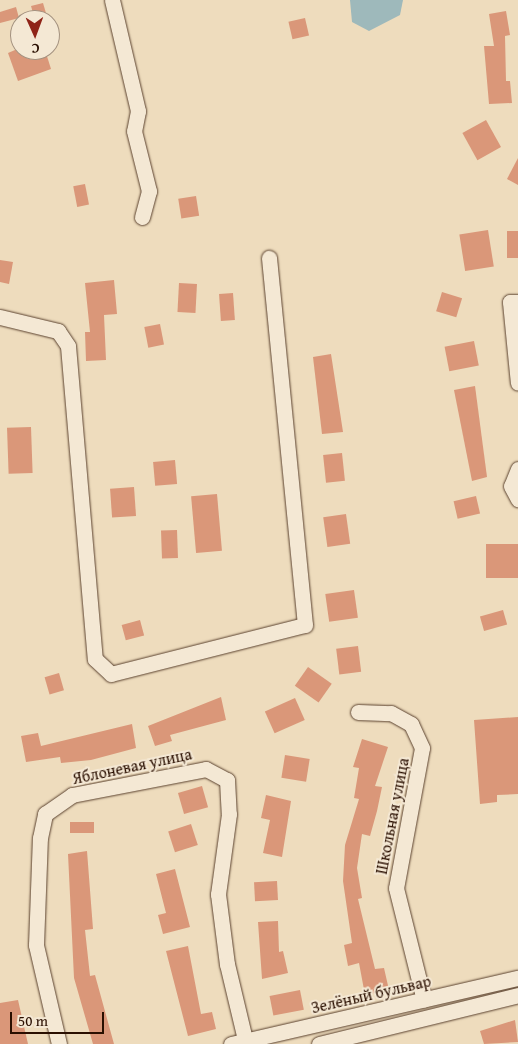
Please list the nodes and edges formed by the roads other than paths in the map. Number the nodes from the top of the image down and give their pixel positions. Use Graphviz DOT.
graph roads {
  1 [pos="112,0"];
  2 [pos="142,217"];
  3 [pos="269,258"];
  4 [pos="518,302"];
  5 [pos="0,317"];
  6 [pos="518,383"];
  7 [pos="518,469"];
  8 [pos="518,499"];
  9 [pos="358,712"];
  10 [pos="518,978"];
  11 [pos="518,995"];
  12 [pos="424,1000"];
  13 [pos="241,1043"];
  14 [pos="59,1044"];
  15 [pos="319,1044"];
  1 -- 2 [label="street"];
  3 -- 5 [label="street"];
  4 -- 6 [label="street"];
  7 -- 8 [label="street"];
  9 -- 12 [label="street, Школьная улица"];
  10 -- 12 [label="street, Зелёный бульвар"];
  11 -- 15 [label="street"];
  12 -- 13 [label="street, Зелёный бульвар"];
  13 -- 14 [label="street, Яблоневая улица"];
}
